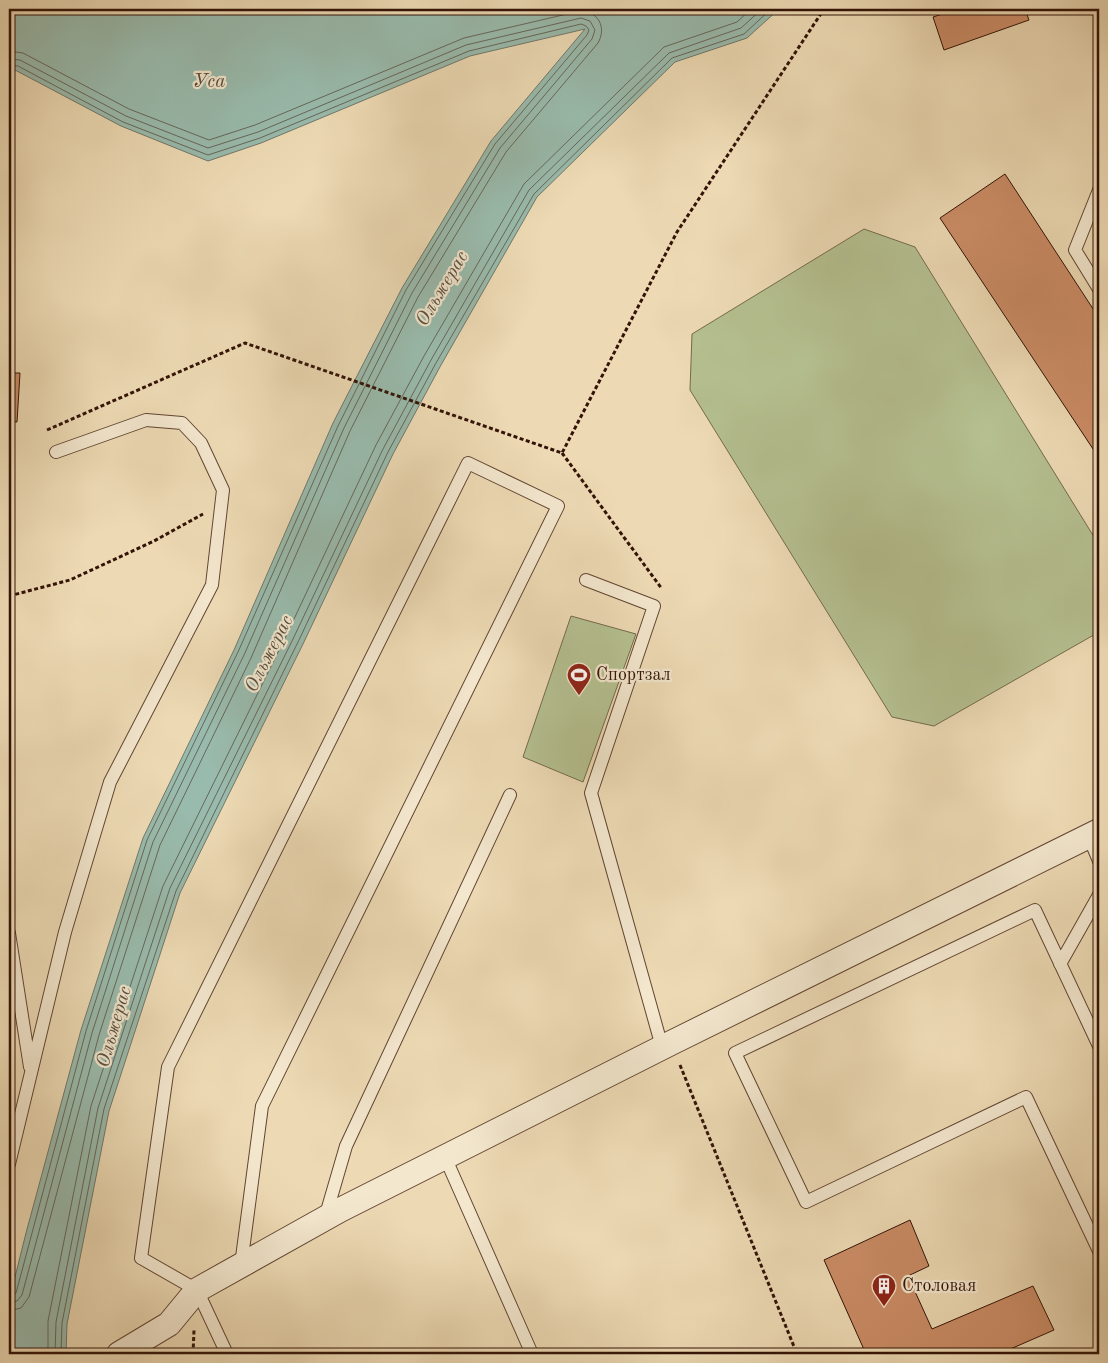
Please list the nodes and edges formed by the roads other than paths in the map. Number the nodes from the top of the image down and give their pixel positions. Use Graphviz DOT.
graph roads {
  1 [pos="1098,193"];
  2 [pos="1099,289"];
  3 [pos="56,452"];
  4 [pos="586,580"];
  5 [pos="510,795"];
  6 [pos="1094,834"];
  7 [pos="1099,861"];
  8 [pos="1099,895"];
  9 [pos="9,933"];
  10 [pos="1060,964"];
  11 [pos="667,1045"];
  12 [pos="1099,1046"];
  13 [pos="31,1074"];
  14 [pos="445,1157"];
  15 [pos="9,1164"];
  16 [pos="325,1218"];
  17 [pos="1099,1251"];
  18 [pos="241,1265"];
  19 [pos="197,1290"];
  20 [pos="119,1354"];
  21 [pos="227,1354"];
  22 [pos="532,1354"];
  1 -- 2 [label="lane"];
  3 -- 13 [label="lane"];
  4 -- 11 [label="lane"];
  5 -- 16 [label="lane"];
  6 -- 7 [label="lane"];
  6 -- 11 [label="street"];
  8 -- 10 [label="lane"];
  9 -- 13 [label="lane"];
  10 -- 12 [label="lane"];
  10 -- 17 [label="lane"];
  11 -- 14 [label="street"];
  13 -- 15 [label="lane"];
  14 -- 16 [label="street"];
  14 -- 22 [label="lane"];
  16 -- 18 [label="street"];
  18 -- 19 [label="street"];
  18 -- 19 [label="lane"];
  19 -- 20 [label="street"];
  19 -- 21 [label="lane"];
}
